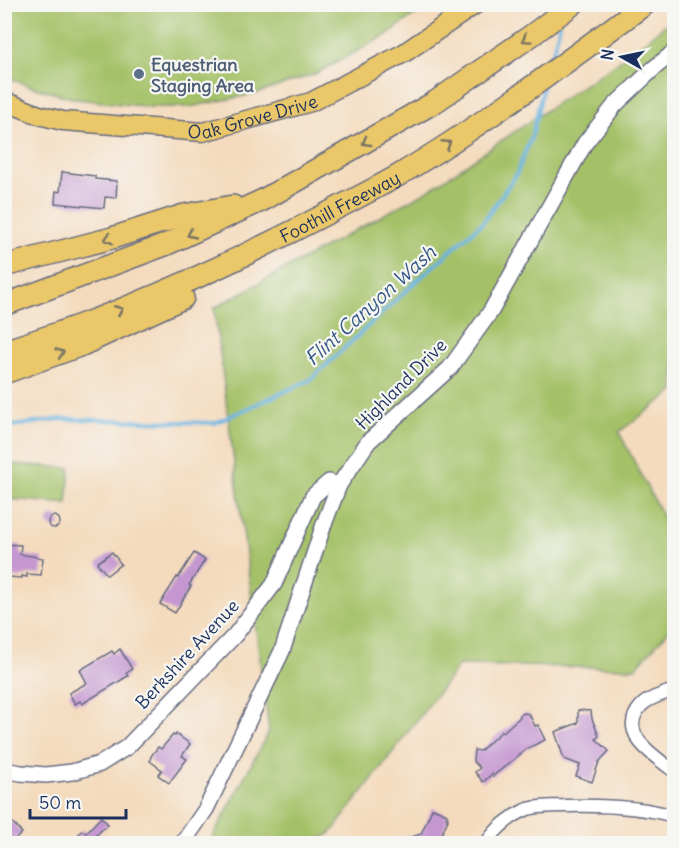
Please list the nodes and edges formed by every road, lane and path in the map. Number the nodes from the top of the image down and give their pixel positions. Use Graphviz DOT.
graph roads {
  1 [pos="476,4"];
  2 [pos="573,4"];
  3 [pos="645,4"];
  4 [pos="675,52"];
  5 [pos="4,101"];
  6 [pos="398,176"];
  7 [pos="263,200"];
  8 [pos="4,266"];
  9 [pos="4,305"];
  10 [pos="4,351"];
  11 [pos="4,373"];
  12 [pos="339,485"];
  13 [pos="675,690"];
  14 [pos="4,770"];
  15 [pos="675,771"];
  16 [pos="675,816"];
  17 [pos="182,843"];
  18 [pos="486,843"];
  1 -- 5 [label="main road, Oak Grove Drive"];
  2 -- 7 [label="highway, one-way"];
  6 -- 3 [label="highway, Foothill Freeway, one-way"];
  4 -- 12 [label="street, Highland Drive"];
  10 -- 6 [label="highway, Foothill Freeway, one-way"];
  11 -- 6 [label="highway, one-way"];
  7 -- 8 [label="highway, one-way"];
  7 -- 9 [label="highway, one-way"];
  12 -- 14 [label="street, Berkshire Avenue"];
  12 -- 17 [label="street, Highland Drive"];
  13 -- 15 [label="street"];
  16 -- 18 [label="street"];
}
